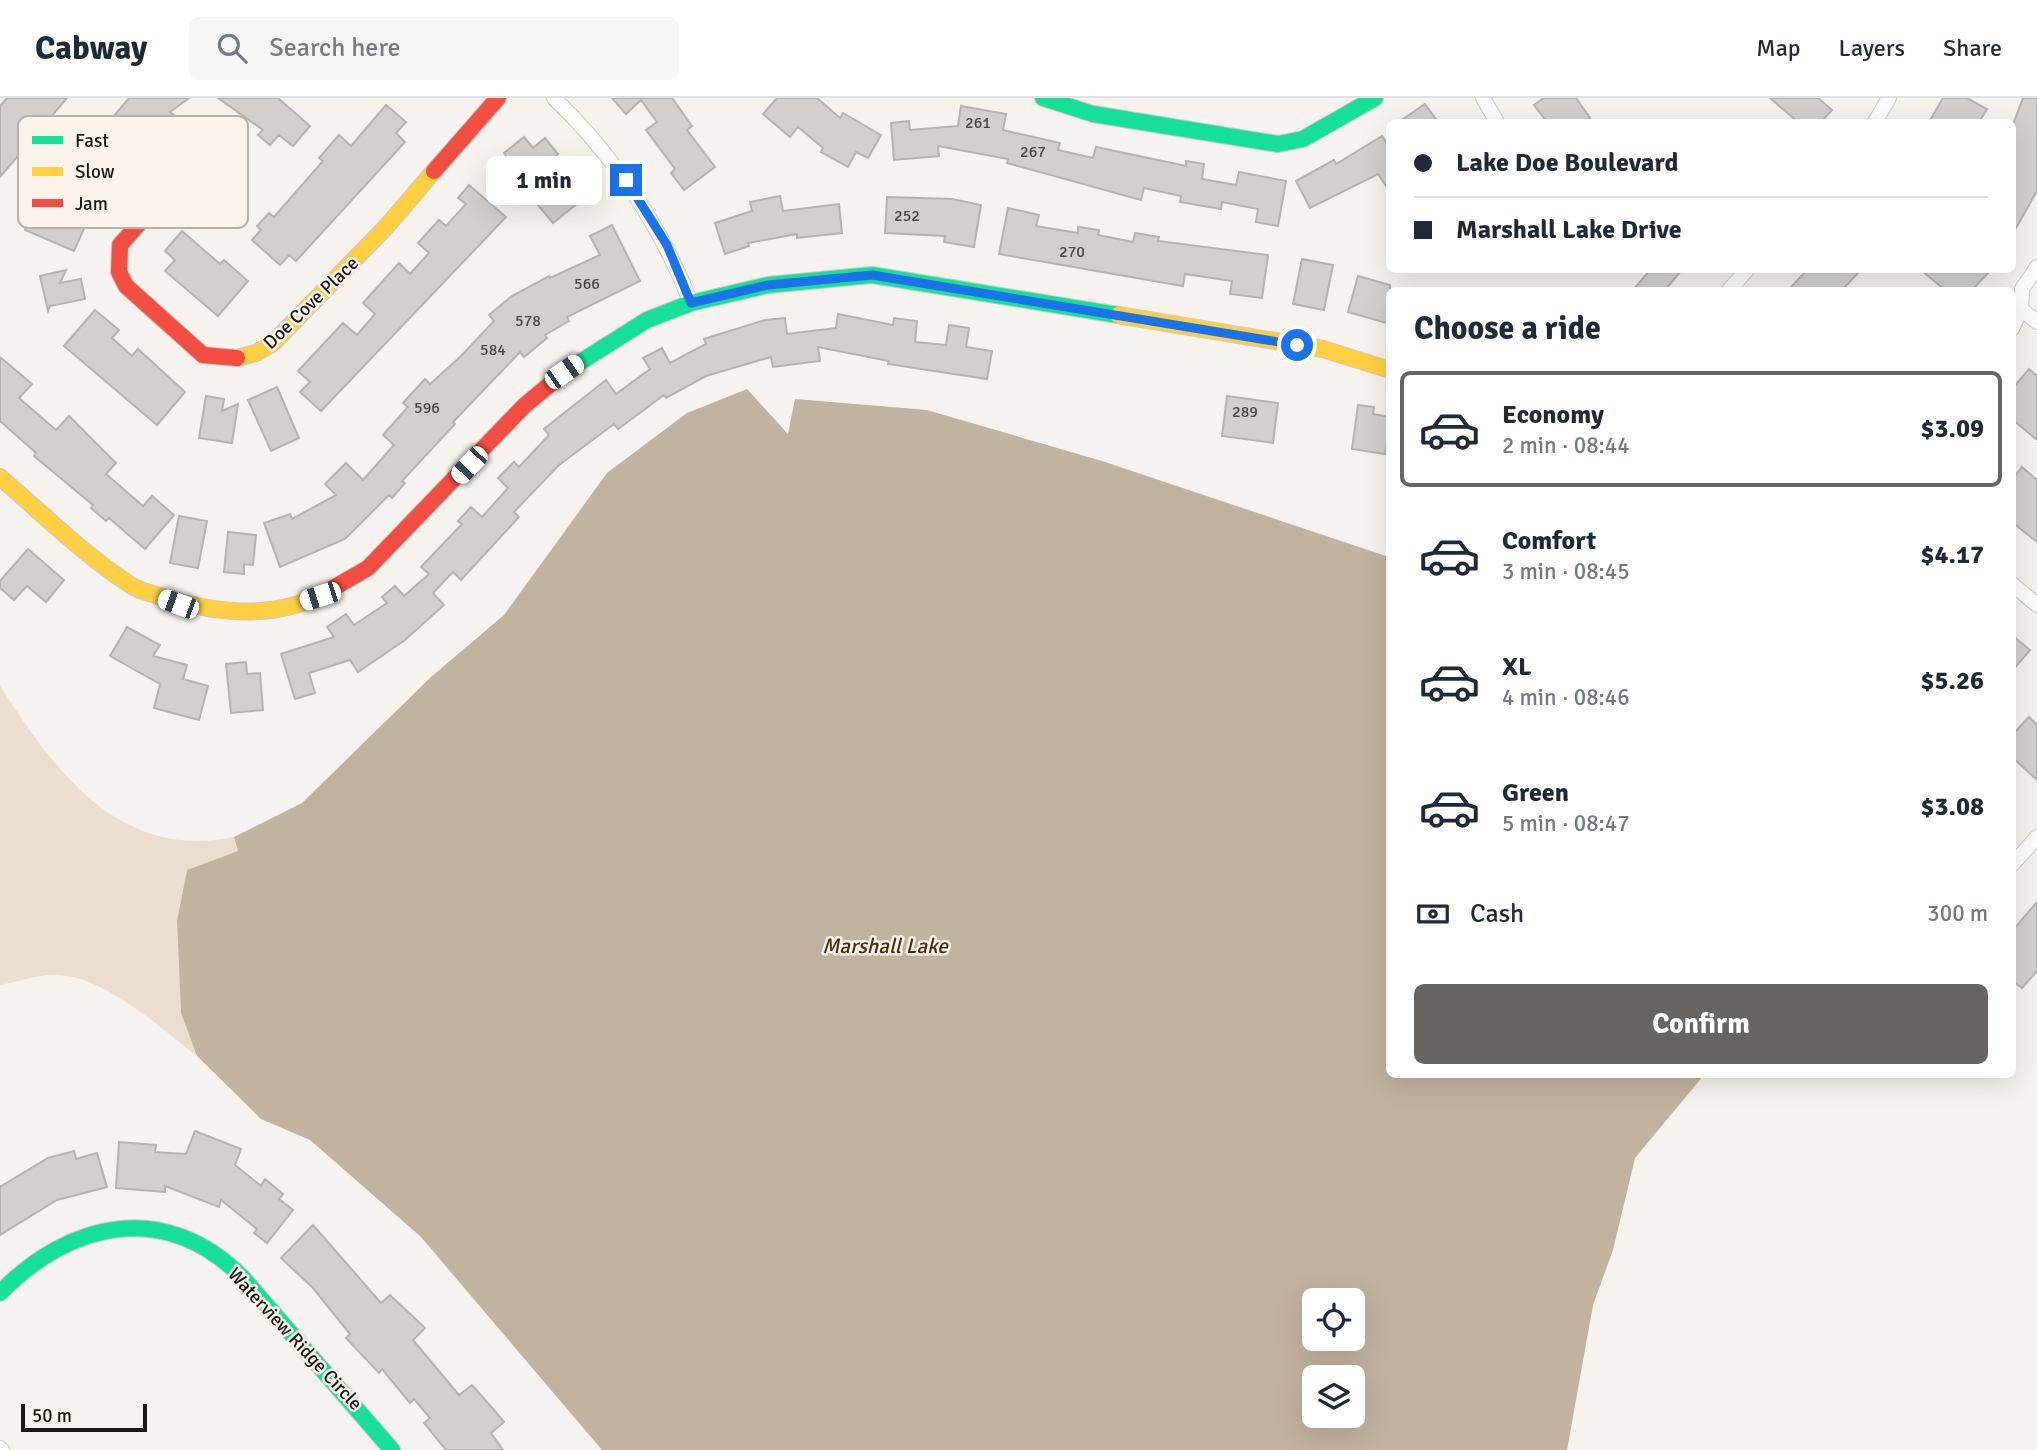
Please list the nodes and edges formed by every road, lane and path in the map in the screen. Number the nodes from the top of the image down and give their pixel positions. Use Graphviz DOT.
graph roads {
  1 [pos="498,98"];
  2 [pos="554,98"];
  3 [pos="1043,98"];
  4 [pos="1375,98"];
  5 [pos="1483,98"];
  6 [pos="1889,98"];
  7 [pos="1495,119"];
  8 [pos="1877,119"];
  9 [pos="135,228"];
  10 [pos="2037,267"];
  11 [pos="1744,273"];
  12 [pos="1732,287"];
  13 [pos="691,303"];
  14 [pos="2021,309"];
  15 [pos="2016,320"];
  16 [pos="2037,322"];
  17 [pos="1386,369"];
  18 [pos="0,477"];
  19 [pos="2016,588"];
  20 [pos="2037,606"];
  21 [pos="2037,836"];
  22 [pos="2016,860"];
  23 [pos="0,1293"];
  24 [pos="392,1450"];
  1 -- 9 [label="street, Doe Cove Place"];
  2 -- 13 [label="street"];
  3 -- 4 [label="street"];
  5 -- 7 [label="street"];
  6 -- 8 [label="street"];
  10 -- 14 [label="street"];
  11 -- 12 [label="street"];
  13 -- 17 [label="street"];
  13 -- 18 [label="street"];
  14 -- 15 [label="street"];
  14 -- 16 [label="street"];
  19 -- 20 [label="street"];
  21 -- 22 [label="street"];
  23 -- 24 [label="street, Waterview Ridge Circle"];
}
